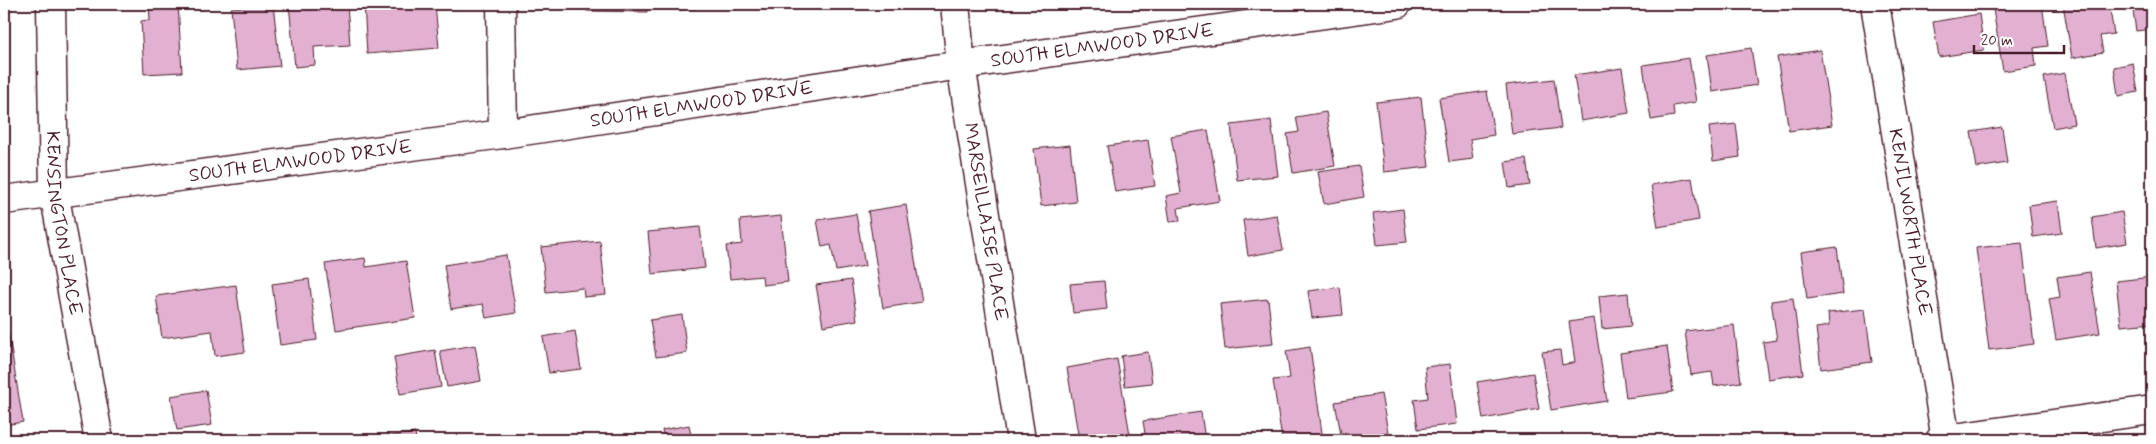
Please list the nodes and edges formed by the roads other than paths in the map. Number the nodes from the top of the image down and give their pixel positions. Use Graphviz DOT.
graph roads {
  1 [pos="50,4"];
  2 [pos="502,4"];
  3 [pos="955,4"];
  4 [pos="1397,4"];
  5 [pos="1875,4"];
  6 [pos="961,65"];
  7 [pos="503,134"];
  8 [pos="54,192"];
  9 [pos="4,200"];
  10 [pos="2152,410"];
  11 [pos="98,440"];
  12 [pos="1021,440"];
  13 [pos="1944,440"];
  1 -- 8 [label="street, KENSINGTON PLACE"];
  2 -- 7 [label="street"];
  3 -- 6 [label="street, MARSEILLAISE PLACE"];
  4 -- 6 [label="street, SOUTH ELMWOOD DRIVE"];
  5 -- 13 [label="street, KENILWORTH PLACE"];
  6 -- 7 [label="street, SOUTH ELMWOOD DRIVE"];
  6 -- 12 [label="street, MARSEILLAISE PLACE"];
  7 -- 8 [label="street, SOUTH ELMWOOD DRIVE"];
  8 -- 9 [label="street, SOUTH ELMWOOD DRIVE"];
  8 -- 11 [label="street, KENSINGTON PLACE"];
  10 -- 13 [label="street"];
}
